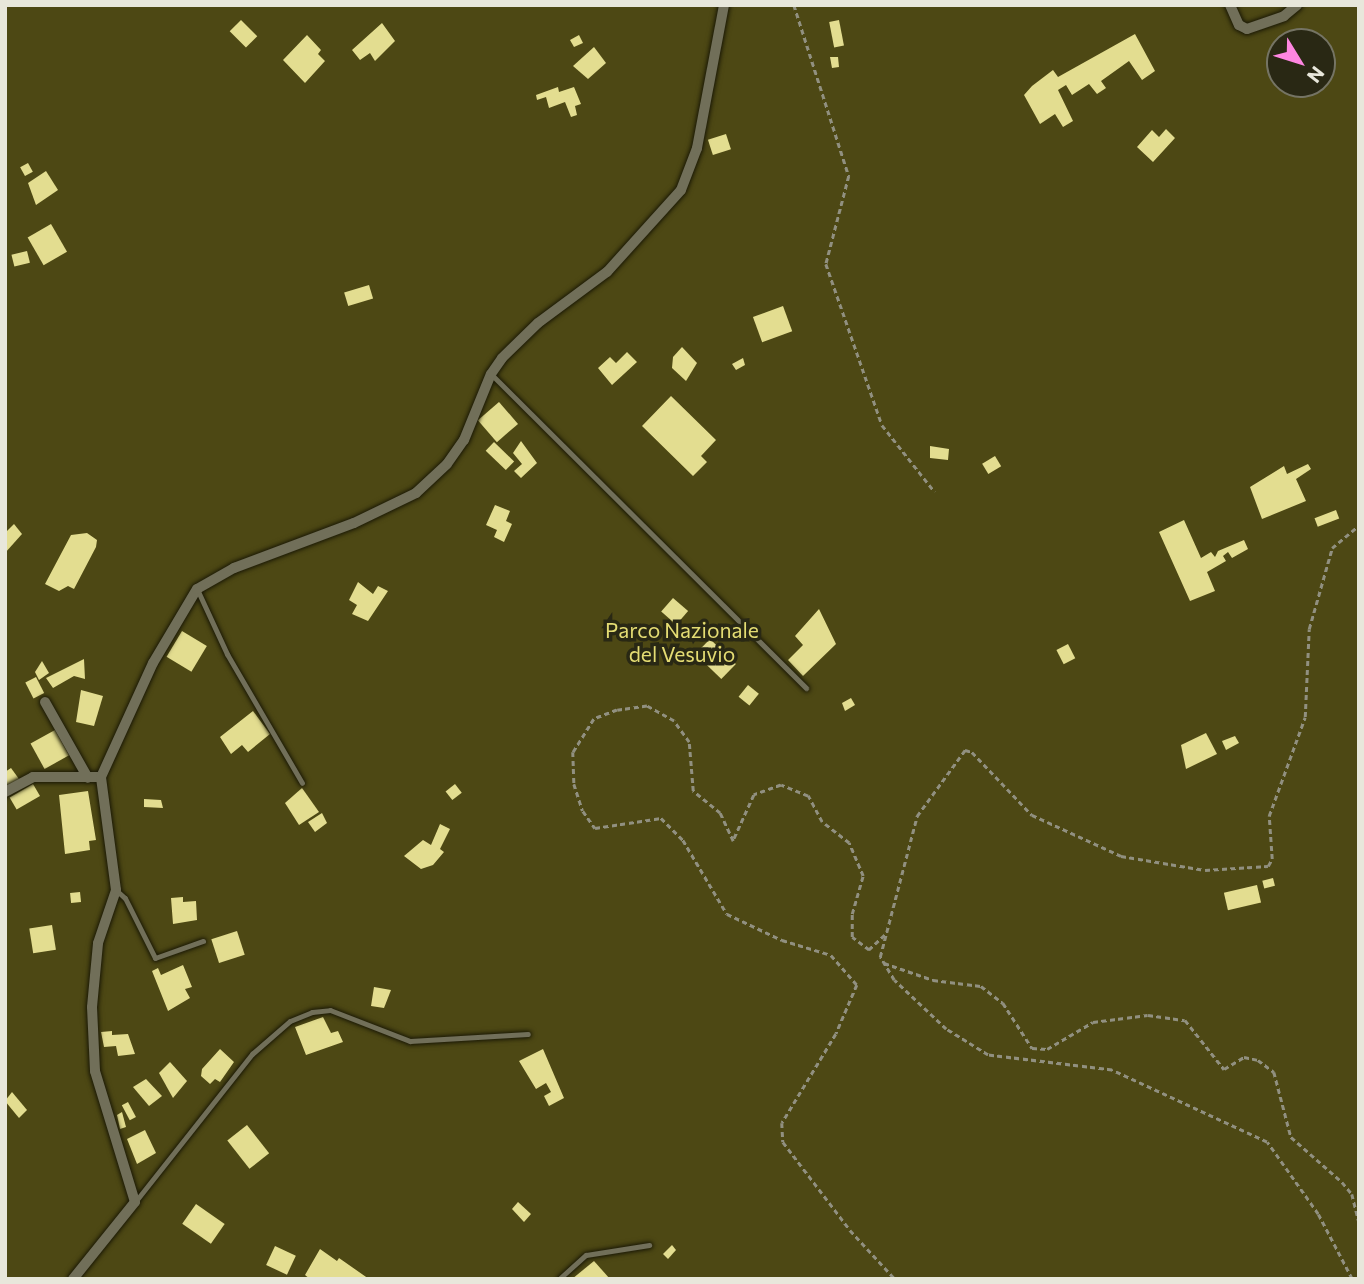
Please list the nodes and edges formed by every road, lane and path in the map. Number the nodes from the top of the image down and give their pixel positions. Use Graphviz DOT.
graph roads {
  1 [pos="724,5"];
  2 [pos="794,5"];
  3 [pos="1230,5"];
  4 [pos="1297,5"];
  5 [pos="491,374"];
  6 [pos="935,492"];
  7 [pos="1359,525"];
  8 [pos="197,589"];
  9 [pos="806,688"];
  10 [pos="45,702"];
  11 [pos="101,777"];
  12 [pos="88,778"];
  13 [pos="302,783"];
  14 [pos="5,792"];
  15 [pos="116,890"];
  16 [pos="887,932"];
  17 [pos="203,941"];
  18 [pos="884,963"];
  19 [pos="528,1034"];
  20 [pos="135,1202"];
  21 [pos="1359,1223"];
  22 [pos="649,1245"];
  23 [pos="73,1279"];
  24 [pos="559,1279"];
  25 [pos="895,1279"];
  26 [pos="1352,1279"];
  1 -- 5 [label="street"];
  2 -- 6 [label="path"];
  3 -- 4 [label="street"];
  5 -- 8 [label="street"];
  5 -- 9 [label="lane"];
  7 -- 16 [label="path"];
  8 -- 11 [label="street"];
  8 -- 13 [label="lane"];
  10 -- 12 [label="street"];
  11 -- 12 [label="street"];
  11 -- 15 [label="street"];
  12 -- 14 [label="street"];
  15 -- 17 [label="lane"];
  15 -- 20 [label="street"];
  16 -- 18 [label="path"];
  16 -- 25 [label="path"];
  18 -- 21 [label="path"];
  18 -- 26 [label="path"];
  19 -- 20 [label="lane"];
  20 -- 23 [label="street"];
  22 -- 24 [label="lane"];
}
